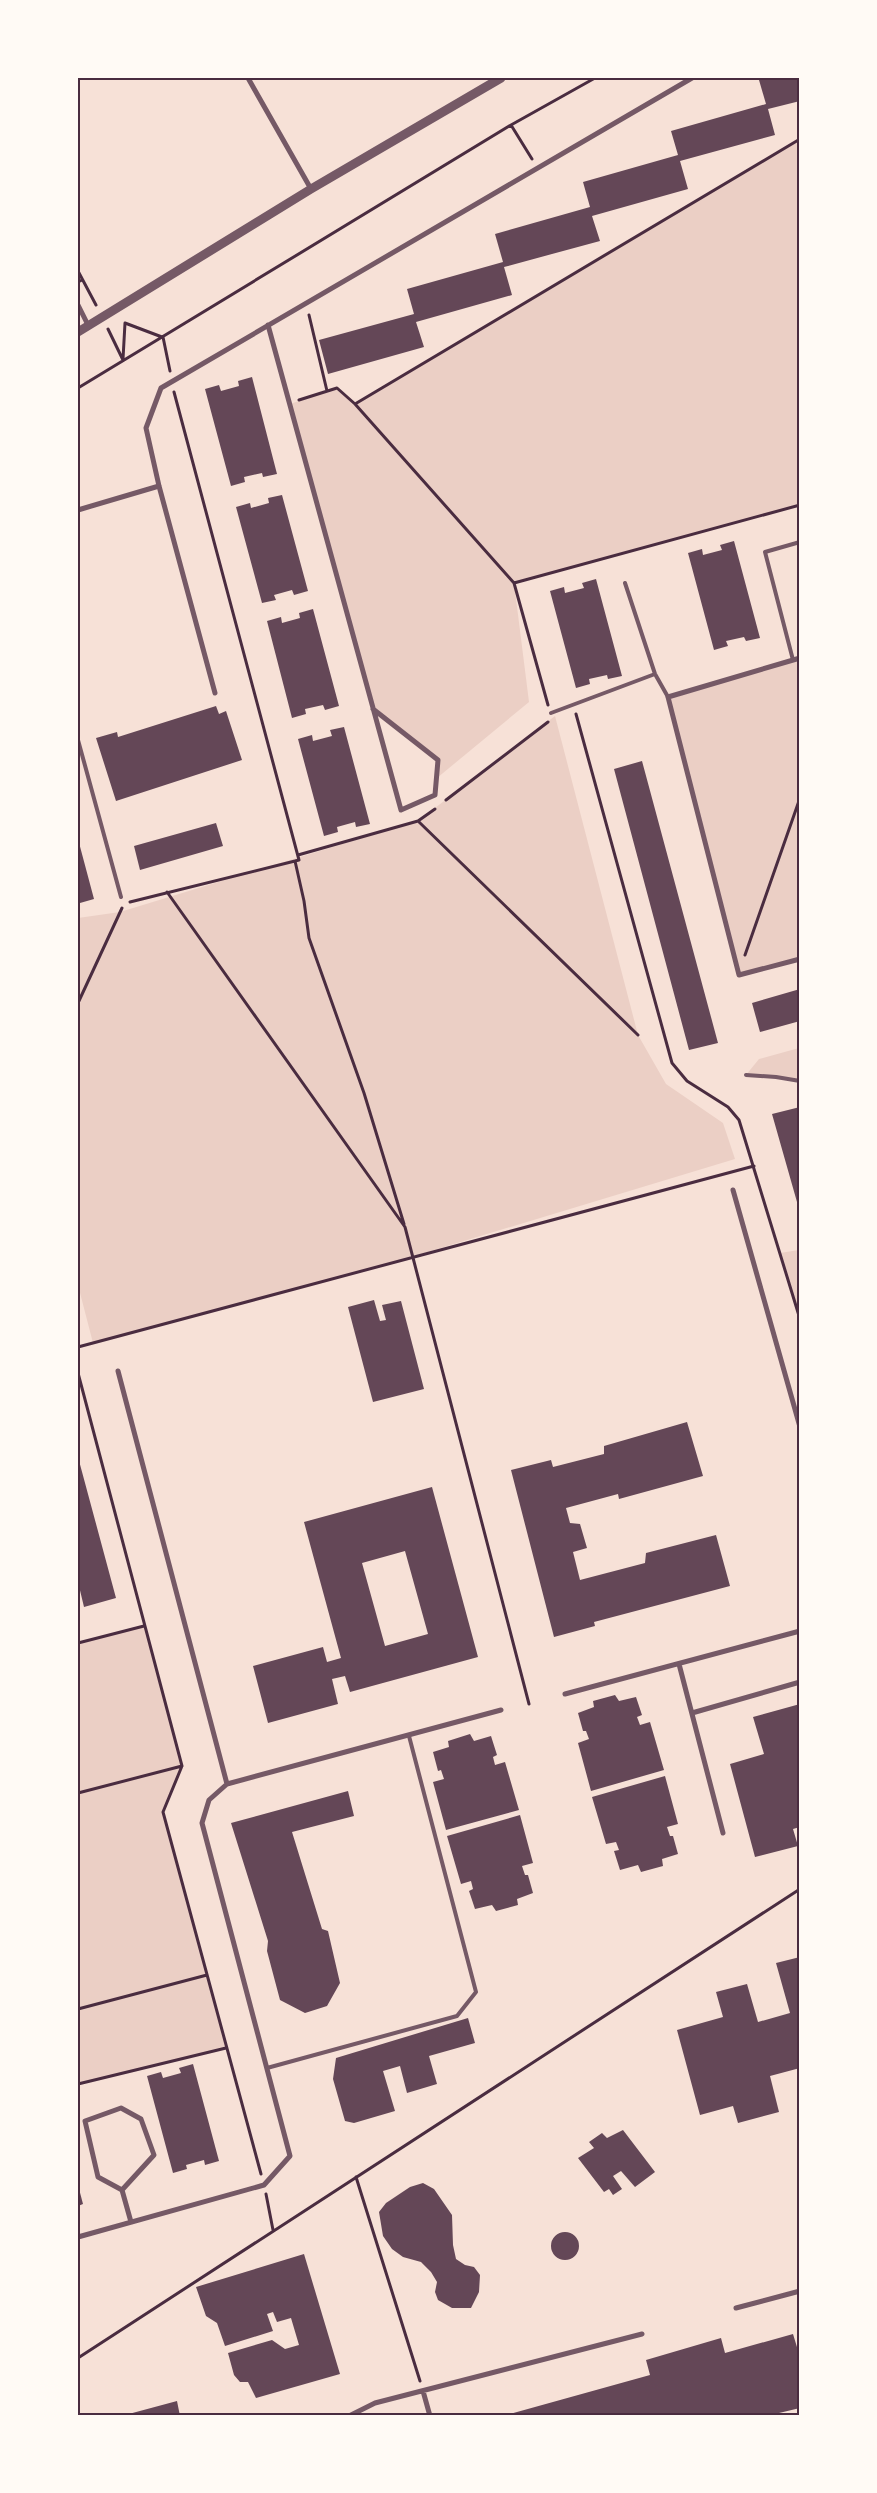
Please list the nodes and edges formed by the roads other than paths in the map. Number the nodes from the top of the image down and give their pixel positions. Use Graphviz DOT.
graph roads {
  1 [pos="248,78"];
  2 [pos="500,78"];
  3 [pos="692,78"];
  4 [pos="311,189"];
  5 [pos="78,305"];
  6 [pos="88,325"];
  7 [pos="268,326"];
  8 [pos="78,332"];
  9 [pos="159,486"];
  10 [pos="78,510"];
  11 [pos="800,542"];
  12 [pos="626,583"];
  13 [pos="796,659"];
  14 [pos="655,674"];
  15 [pos="215,693"];
  16 [pos="668,697"];
  17 [pos="373,709"];
  18 [pos="550,713"];
  19 [pos="78,740"];
  20 [pos="121,897"];
  21 [pos="800,960"];
  22 [pos="746,1075"];
  23 [pos="800,1081"];
  24 [pos="733,1190"];
  25 [pos="118,1372"];
  26 [pos="800,1427"];
  27 [pos="800,1631"];
  28 [pos="679,1664"];
  29 [pos="800,1682"];
  30 [pos="565,1694"];
  31 [pos="501,1710"];
  32 [pos="692,1713"];
  33 [pos="409,1736"];
  34 [pos="227,1784"];
  35 [pos="723,1833"];
  36 [pos="266,2068"];
  37 [pos="122,2190"];
  38 [pos="131,2222"];
  39 [pos="78,2237"];
  40 [pos="800,2291"];
  41 [pos="736,2308"];
  42 [pos="642,2334"];
  43 [pos="423,2391"];
  44 [pos="349,2416"];
  45 [pos="430,2416"];
  1 -- 4 [label="street"];
  2 -- 4 [label="street"];
  3 -- 7 [label="street"];
  4 -- 6 [label="street"];
  5 -- 6 [label="street"];
  6 -- 8 [label="street"];
  7 -- 9 [label="street"];
  7 -- 17 [label="street"];
  9 -- 10 [label="street"];
  9 -- 15 [label="street"];
  11 -- 13 [label="lane"];
  12 -- 14 [label="lane"];
  13 -- 16 [label="street"];
  14 -- 16 [label="lane"];
  14 -- 18 [label="lane"];
  16 -- 21 [label="street"];
  17 -- 17 [label="street"];
  19 -- 20 [label="lane"];
  22 -- 23 [label="lane"];
  24 -- 26 [label="street"];
  25 -- 34 [label="street"];
  27 -- 28 [label="street"];
  28 -- 30 [label="street"];
  28 -- 32 [label="street"];
  29 -- 32 [label="street"];
  31 -- 33 [label="street"];
  32 -- 35 [label="street"];
  33 -- 34 [label="street"];
  33 -- 36 [label="lane"];
  34 -- 36 [label="street"];
  36 -- 38 [label="street"];
  37 -- 37 [label="street"];
  37 -- 38 [label="street"];
  38 -- 39 [label="street"];
  40 -- 41 [label="street"];
  42 -- 43 [label="street"];
  43 -- 44 [label="street"];
  43 -- 45 [label="street"];
}
